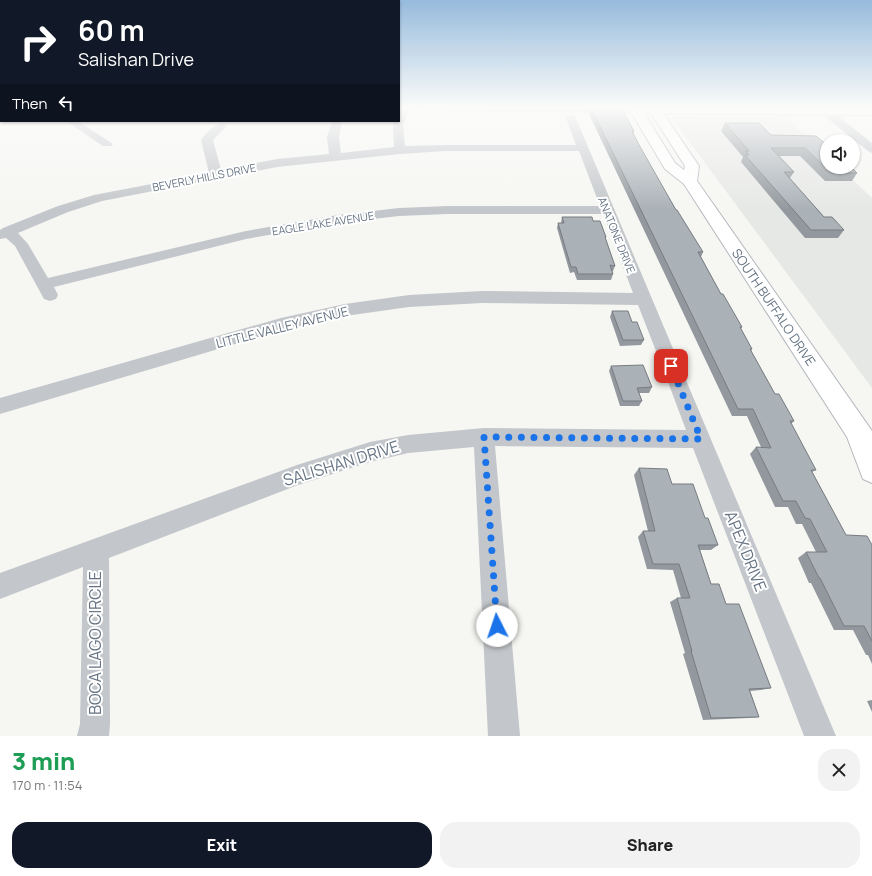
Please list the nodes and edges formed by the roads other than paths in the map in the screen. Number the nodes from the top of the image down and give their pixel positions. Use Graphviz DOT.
graph roads {
  1 [pos="103,141"];
  2 [pos="207,141"];
  3 [pos="333,141"];
  4 [pos="399,141"];
  5 [pos="580,141"];
  6 [pos="655,141"];
  7 [pos="675,141"];
  8 [pos="863,141"];
  9 [pos="107,144"];
  10 [pos="583,148"];
  11 [pos="872,149"];
  12 [pos="400,150"];
  13 [pos="335,156"];
  14 [pos="216,174"];
  15 [pos="690,181"];
  16 [pos="608,210"];
  17 [pos="4,233"];
  18 [pos="643,299"];
  19 [pos="668,359"];
  20 [pos="0,406"];
  21 [pos="484,437"];
  22 [pos="701,439"];
  23 [pos="865,441"];
  24 [pos="872,471"];
  25 [pos="96,550"];
  26 [pos="0,586"];
  27 [pos="92,736"];
  28 [pos="504,736"];
  29 [pos="820,736"];
  1 -- 9 [label="street"];
  2 -- 14 [label="street"];
  3 -- 13 [label="street"];
  4 -- 12 [label="street"];
  5 -- 10 [label="street, ANATONE DRIVE"];
  6 -- 15 [label="main road, SOUTH BUFFALO DRIVE"];
  7 -- 15 [label="main road"];
  8 -- 11 [label="street"];
  10 -- 12 [label="street, BEVERLY HILLS DRIVE"];
  10 -- 16 [label="street, ANATONE DRIVE"];
  12 -- 13 [label="street, BEVERLY HILLS DRIVE"];
  13 -- 14 [label="street, BEVERLY HILLS DRIVE"];
  14 -- 17 [label="street, BEVERLY HILLS DRIVE"];
  15 -- 23 [label="main road, SOUTH BUFFALO DRIVE"];
  16 -- 17 [label="street, EAGLE LAKE AVENUE"];
  16 -- 18 [label="street, ANATONE DRIVE"];
  18 -- 19 [label="street, ANATONE DRIVE"];
  18 -- 20 [label="street, LITTLE VALLEY AVENUE"];
  19 -- 22 [label="street, APEX DRIVE"];
  21 -- 22 [label="street, SALISHAN DRIVE"];
  21 -- 25 [label="street, SALISHAN DRIVE"];
  21 -- 28 [label="street"];
  22 -- 29 [label="street, APEX DRIVE"];
  23 -- 24 [label="main road, SOUTH BUFFALO DRIVE"];
  25 -- 26 [label="street, SALISHAN DRIVE"];
  25 -- 27 [label="street, BOCA LAGO CIRCLE"];
}
